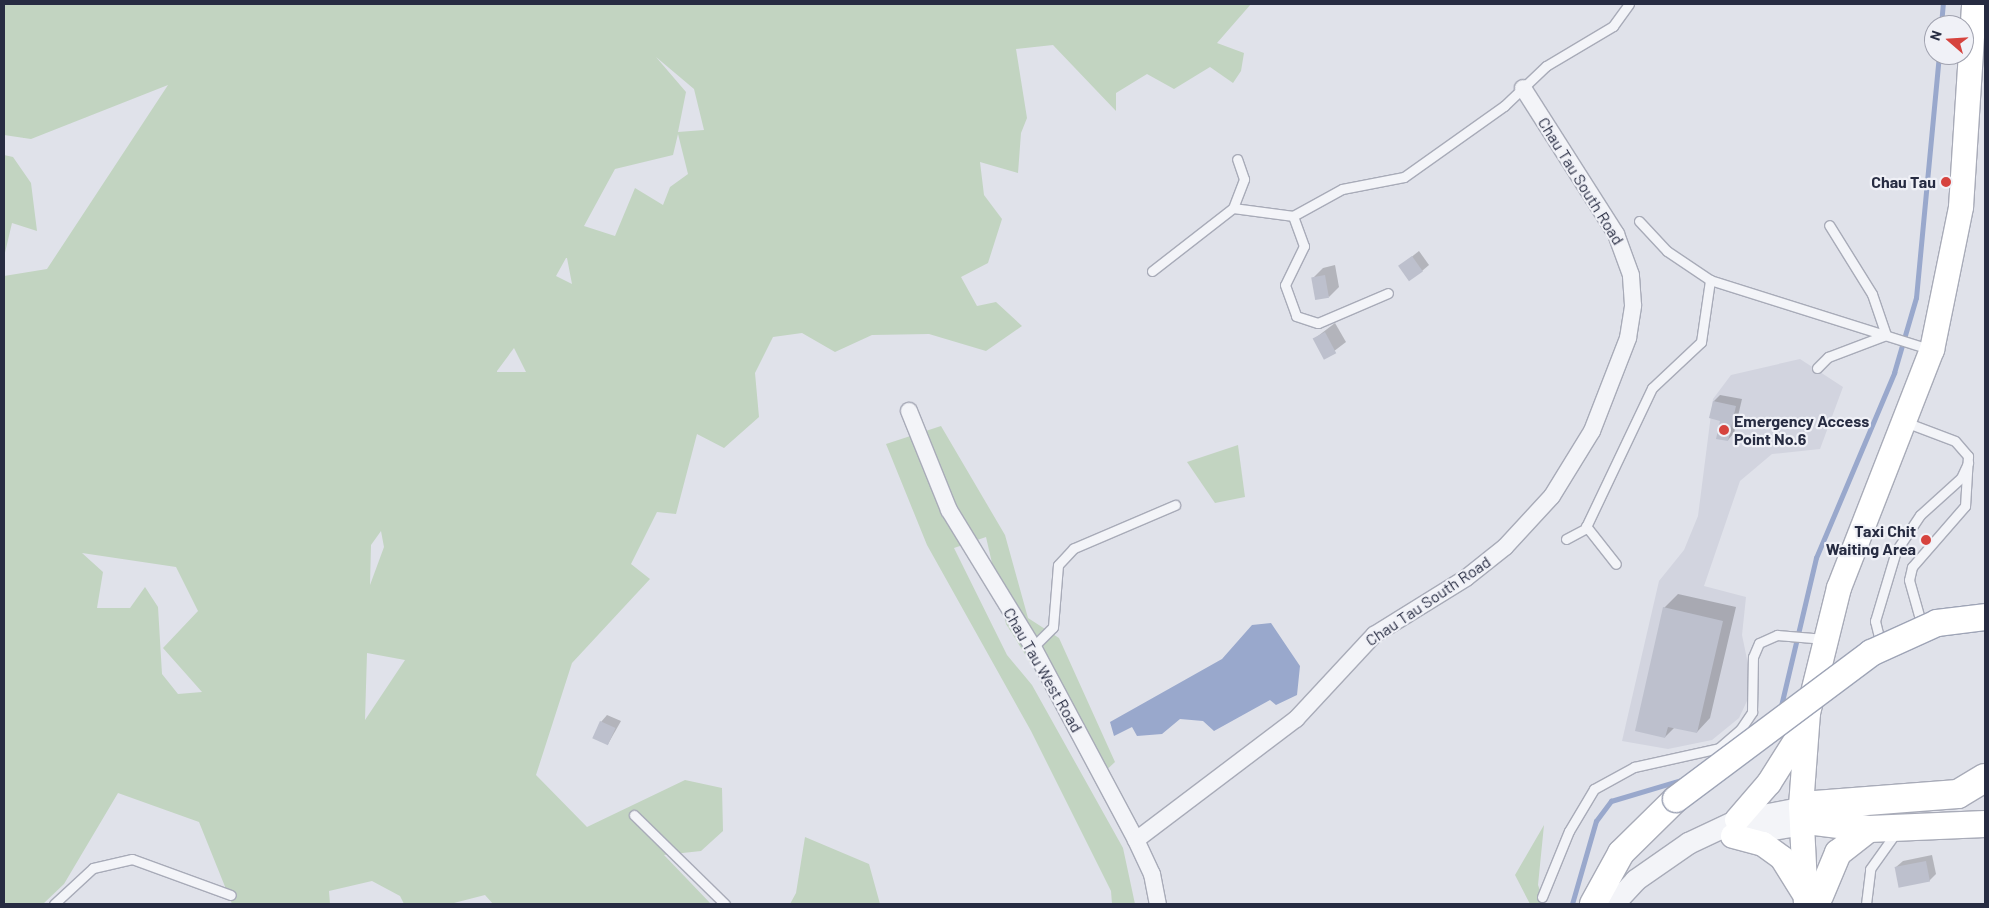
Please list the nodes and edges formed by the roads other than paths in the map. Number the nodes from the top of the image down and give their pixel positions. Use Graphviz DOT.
graph roads {
  1 [pos="1629,4"];
  2 [pos="1974,4"];
  3 [pos="1523,88"];
  4 [pos="1238,159"];
  5 [pos="1233,208"];
  6 [pos="1294,216"];
  7 [pos="1639,221"];
  8 [pos="1829,225"];
  9 [pos="1152,271"];
  10 [pos="1710,280"];
  11 [pos="1388,293"];
  12 [pos="1886,335"];
  13 [pos="1932,350"];
  14 [pos="1817,368"];
  15 [pos="910,411"];
  16 [pos="1904,421"];
  17 [pos="1968,463"];
  18 [pos="1175,505"];
  19 [pos="1586,526"];
  20 [pos="1566,539"];
  21 [pos="1616,564"];
  22 [pos="1985,617"];
  23 [pos="1825,639"];
  24 [pos="1033,647"];
  25 [pos="1908,649"];
  26 [pos="1899,652"];
  27 [pos="1818,670"];
  28 [pos="1808,713"];
  29 [pos="1985,778"];
  30 [pos="1808,814"];
  31 [pos="634,815"];
  32 [pos="1985,824"];
  33 [pos="1904,825"];
  34 [pos="1735,828"];
  35 [pos="1870,829"];
  36 [pos="1136,840"];
  37 [pos="231,894"];
  38 [pos="1542,897"];
  39 [pos="1813,901"];
  40 [pos="54,904"];
  41 [pos="725,904"];
  42 [pos="1158,904"];
  43 [pos="1594,904"];
  44 [pos="1613,904"];
  45 [pos="1866,904"];
  1 -- 3 [label="lane"];
  2 -- 13 [label="main road"];
  3 -- 6 [label="lane"];
  3 -- 36 [label="street, Chau Tau South Road"];
  4 -- 5 [label="lane"];
  5 -- 6 [label="lane"];
  5 -- 9 [label="lane"];
  6 -- 11 [label="lane"];
  7 -- 10 [label="lane"];
  8 -- 12 [label="lane"];
  10 -- 12 [label="lane"];
  10 -- 19 [label="lane"];
  12 -- 13 [label="lane"];
  12 -- 14 [label="lane"];
  13 -- 16 [label="main road"];
  15 -- 24 [label="street, Chau Tau West Road"];
  16 -- 17 [label="lane"];
  16 -- 23 [label="main road"];
  17 -- 25 [label="lane"];
  17 -- 26 [label="lane"];
  18 -- 24 [label="lane"];
  19 -- 20 [label="lane"];
  19 -- 21 [label="lane"];
  22 -- 43 [label="main road, bridge"];
  23 -- 27 [label="main road"];
  23 -- 38 [label="lane"];
  24 -- 36 [label="street, Chau Tau West Road"];
  27 -- 28 [label="main road"];
  27 -- 30 [label="main road"];
  28 -- 30 [label="main road"];
  28 -- 34 [label="main road"];
  29 -- 30 [label="highway"];
  30 -- 34 [label="street"];
  30 -- 35 [label="main road"];
  30 -- 39 [label="main road"];
  31 -- 41 [label="lane"];
  32 -- 33 [label="main road"];
  33 -- 35 [label="main road"];
  33 -- 45 [label="lane"];
  34 -- 39 [label="main road"];
  34 -- 44 [label="street"];
  35 -- 39 [label="main road"];
  36 -- 42 [label="street, Chau Tau West Road"];
  37 -- 40 [label="lane"];
}
